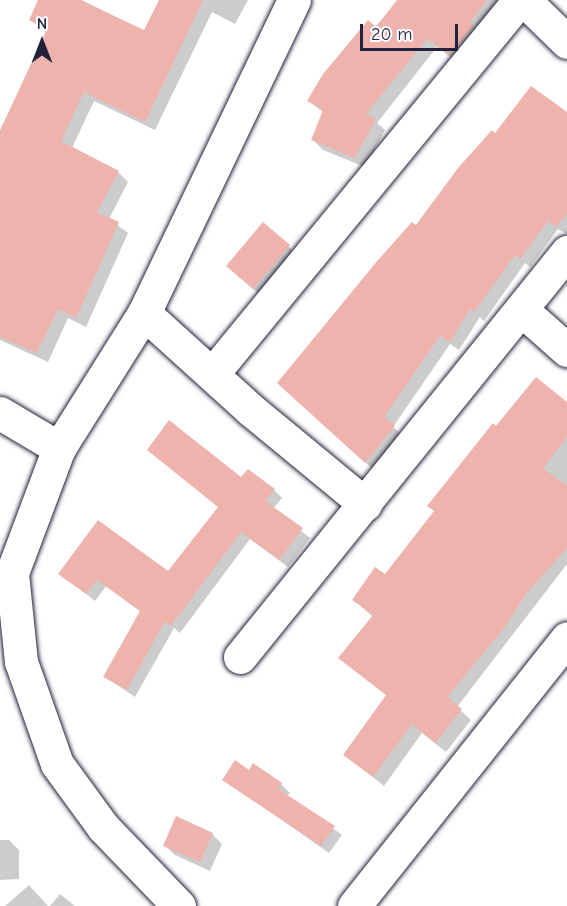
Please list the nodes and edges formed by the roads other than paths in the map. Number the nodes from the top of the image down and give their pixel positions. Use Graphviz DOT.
graph roads {
  1 [pos="294,0"];
  2 [pos="519,0"];
  3 [pos="524,0"];
  4 [pos="567,42"];
  5 [pos="567,252"];
  6 [pos="523,311"];
  7 [pos="144,313"];
  8 [pos="567,350"];
  9 [pos="213,373"];
  10 [pos="0,412"];
  11 [pos="59,448"];
  12 [pos="365,504"];
  13 [pos="567,638"];
  14 [pos="240,657"];
  15 [pos="179,906"];
  16 [pos="354,906"];
  1 -- 7 [label="street"];
  2 -- 9 [label="street"];
  3 -- 4 [label="street"];
  5 -- 6 [label="street"];
  6 -- 8 [label="street"];
  6 -- 12 [label="street"];
  7 -- 9 [label="street"];
  7 -- 11 [label="street"];
  9 -- 12 [label="street"];
  10 -- 11 [label="street"];
  11 -- 15 [label="street"];
  12 -- 14 [label="street"];
  13 -- 16 [label="street"];
}
